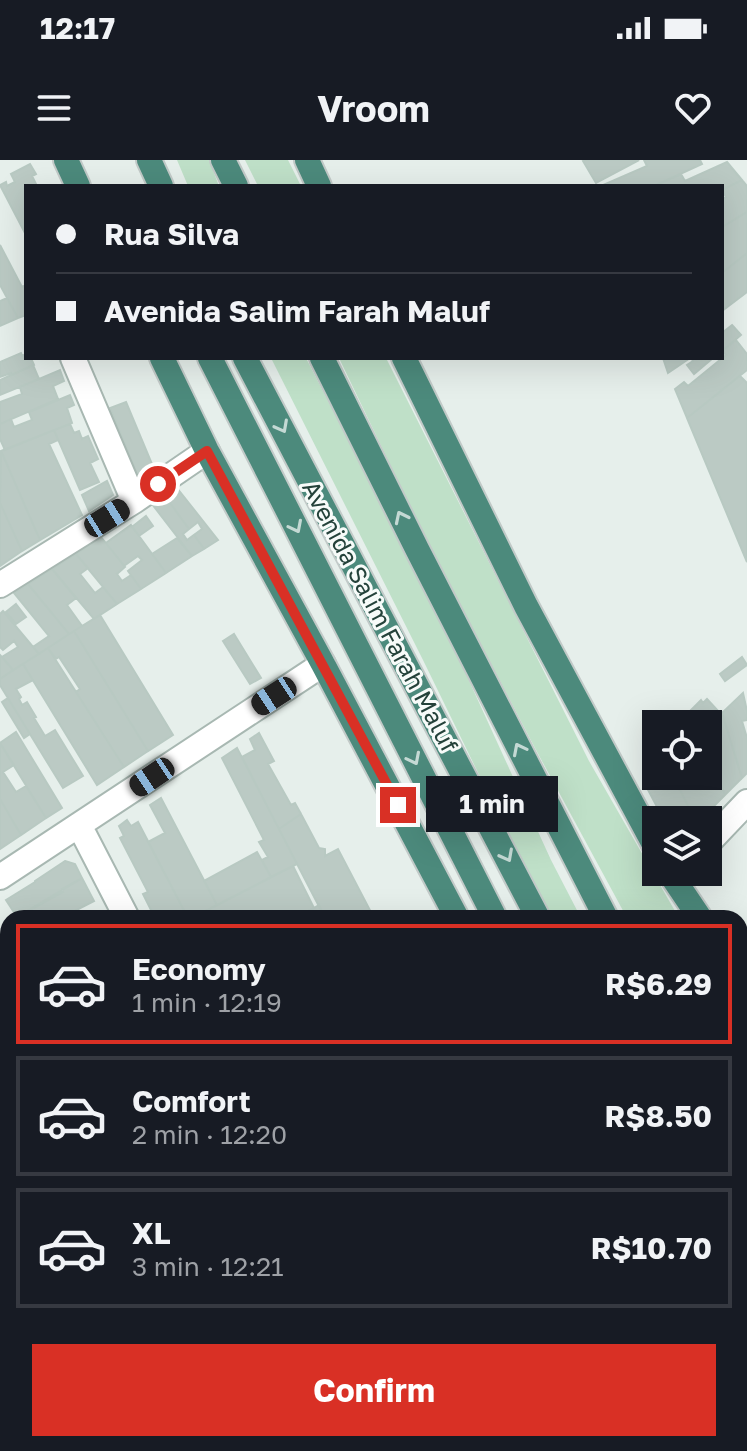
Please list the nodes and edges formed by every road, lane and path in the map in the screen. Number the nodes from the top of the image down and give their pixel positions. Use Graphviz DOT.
graph roads {
  1 [pos="66,160"];
  2 [pos="149,160"];
  3 [pos="223,160"];
  4 [pos="307,160"];
  5 [pos="77,184"];
  6 [pos="160,184"];
  7 [pos="235,184"];
  8 [pos="318,184"];
  9 [pos="74,360"];
  10 [pos="163,360"];
  11 [pos="211,360"];
  12 [pos="246,360"];
  13 [pos="323,360"];
  14 [pos="405,360"];
  15 [pos="207,451"];
  16 [pos="134,501"];
  17 [pos="0,585"];
  18 [pos="323,664"];
  19 [pos="747,802"];
  20 [pos="642,822"];
  21 [pos="79,825"];
  22 [pos="722,828"];
  23 [pos="0,877"];
  24 [pos="681,886"];
  25 [pos="123,910"];
  26 [pos="453,910"];
  27 [pos="491,910"];
  28 [pos="534,910"];
  29 [pos="602,910"];
  30 [pos="695,910"];
  1 -- 5 [label="highway"];
  2 -- 6 [label="highway"];
  3 -- 7 [label="highway"];
  4 -- 8 [label="highway"];
  9 -- 16 [label="street"];
  10 -- 15 [label="highway"];
  11 -- 27 [label="highway, one-way"];
  12 -- 28 [label="highway, Avenida Salim Farah Maluf, one-way"];
  29 -- 13 [label="highway, one-way"];
  14 -- 20 [label="highway"];
  15 -- 16 [label="street"];
  15 -- 18 [label="highway"];
  16 -- 17 [label="street"];
  18 -- 21 [label="street"];
  18 -- 26 [label="highway"];
  19 -- 22 [label="street"];
  21 -- 23 [label="street"];
  21 -- 25 [label="street"];
  24 -- 30 [label="highway"];
}
